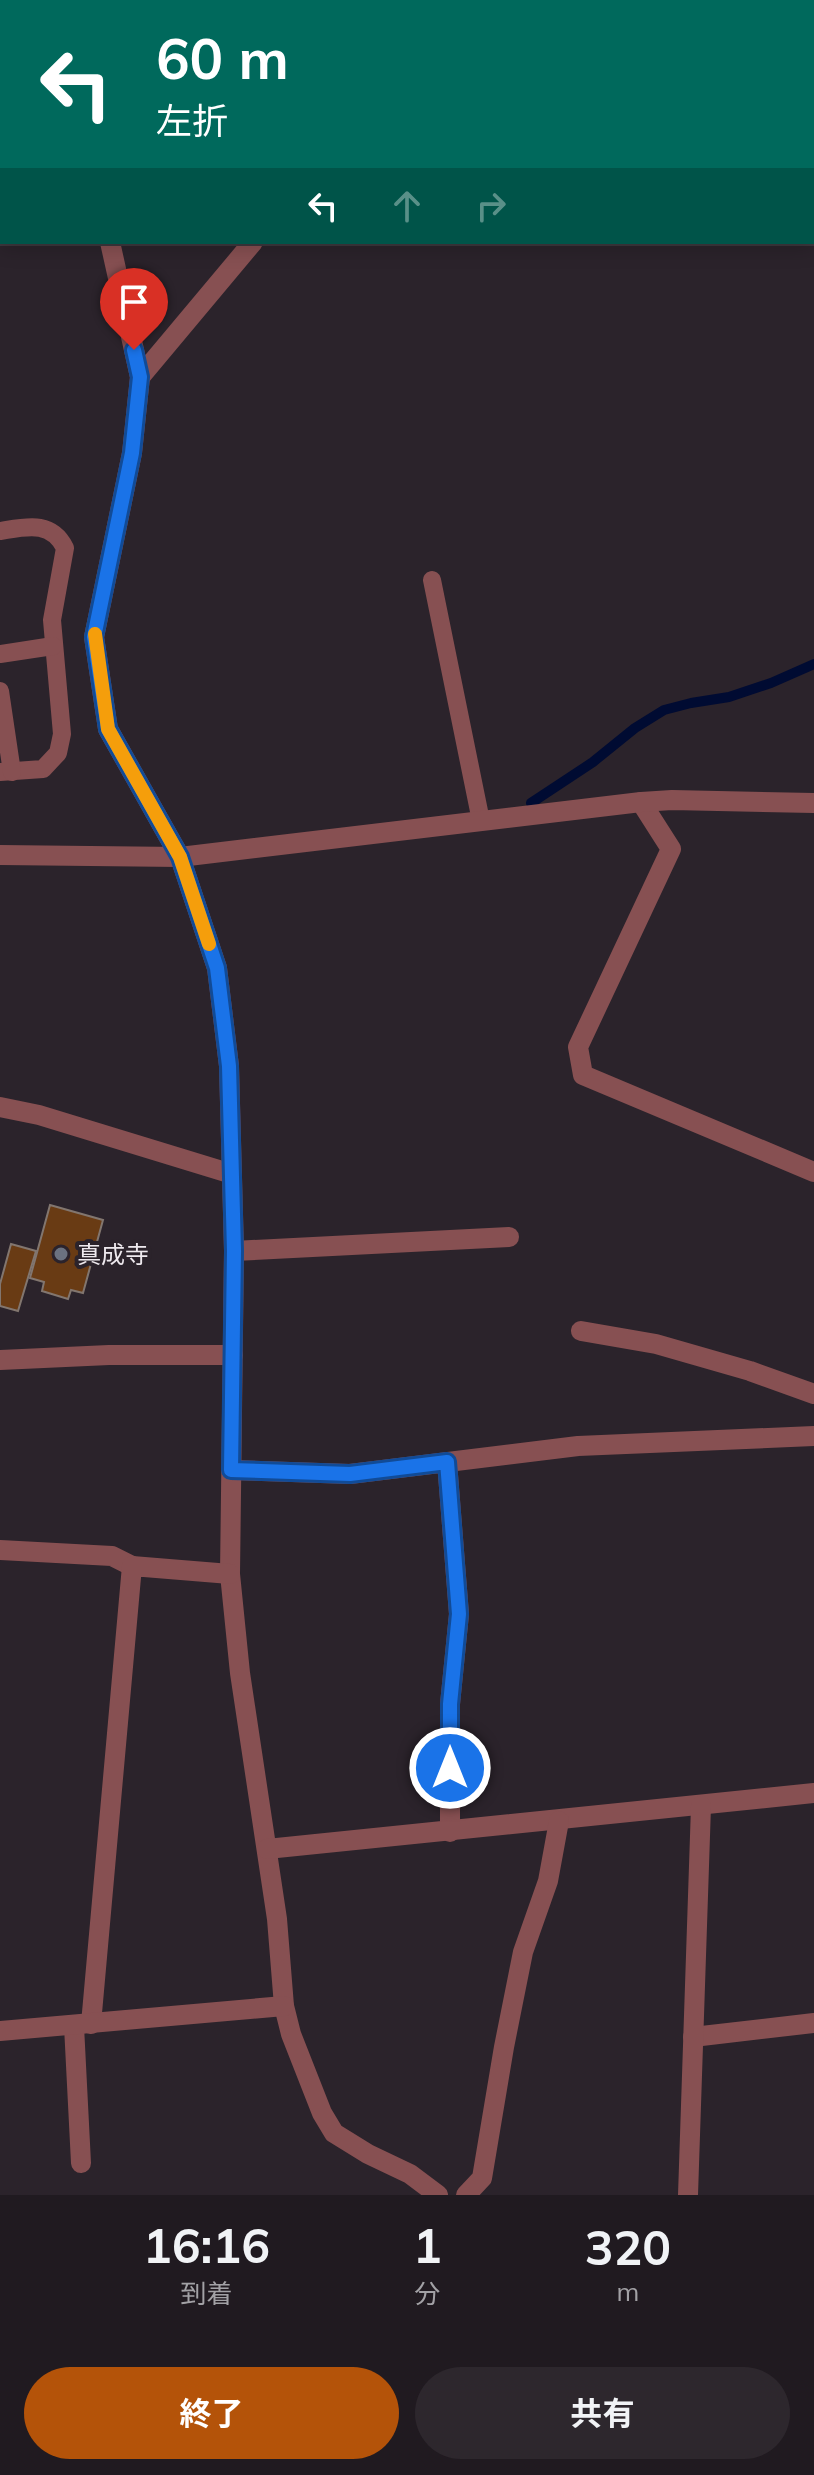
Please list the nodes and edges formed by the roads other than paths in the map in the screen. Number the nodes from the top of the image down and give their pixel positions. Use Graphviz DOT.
graph roads {
  1 [pos="110,244"];
  2 [pos="251,244"];
  3 [pos="140,377"];
  4 [pos="0,531"];
  5 [pos="432,580"];
  6 [pos="53,646"];
  7 [pos="0,654"];
  8 [pos="0,691"];
  9 [pos="6,772"];
  10 [pos="641,802"];
  11 [pos="814,803"];
  12 [pos="481,821"];
  13 [pos="0,855"];
  14 [pos="180,857"];
  15 [pos="0,1107"];
  16 [pos="814,1172"];
  17 [pos="232,1174"];
  18 [pos="509,1237"];
  19 [pos="234,1251"];
  20 [pos="581,1331"];
  21 [pos="233,1355"];
  22 [pos="0,1360"];
  23 [pos="814,1394"];
  24 [pos="814,1436"];
  25 [pos="447,1462"];
  26 [pos="231,1470"];
  27 [pos="0,1550"];
  28 [pos="132,1566"];
  29 [pos="230,1574"];
  30 [pos="814,1793"];
  31 [pos="701,1806"];
  32 [pos="559,1821"];
  33 [pos="450,1832"];
  34 [pos="267,1849"];
  35 [pos="284,2006"];
  36 [pos="814,2023"];
  37 [pos="82,2025"];
  38 [pos="0,2031"];
  39 [pos="693,2037"];
  40 [pos="81,2163"];
  41 [pos="438,2195"];
  42 [pos="466,2195"];
  43 [pos="688,2195"];
  1 -- 3 [label="street"];
  2 -- 3 [label="street"];
  3 -- 14 [label="street"];
  4 -- 6 [label="lane"];
  5 -- 12 [label="lane"];
  6 -- 7 [label="lane"];
  6 -- 9 [label="lane"];
  8 -- 9 [label="lane"];
  10 -- 11 [label="street"];
  10 -- 12 [label="street"];
  10 -- 16 [label="street"];
  12 -- 14 [label="street"];
  13 -- 14 [label="street"];
  14 -- 17 [label="street"];
  15 -- 17 [label="street"];
  17 -- 19 [label="street"];
  18 -- 19 [label="street"];
  19 -- 21 [label="street"];
  20 -- 23 [label="street"];
  21 -- 22 [label="street"];
  21 -- 26 [label="street"];
  24 -- 25 [label="street"];
  25 -- 26 [label="street"];
  25 -- 33 [label="street"];
  26 -- 29 [label="street"];
  27 -- 28 [label="street"];
  28 -- 29 [label="street"];
  28 -- 37 [label="street"];
  29 -- 34 [label="street"];
  30 -- 31 [label="street"];
  31 -- 32 [label="street"];
  31 -- 39 [label="street"];
  32 -- 33 [label="street"];
  32 -- 42 [label="street"];
  33 -- 34 [label="street"];
  34 -- 35 [label="street"];
  35 -- 37 [label="street"];
  35 -- 41 [label="street"];
  36 -- 39 [label="street"];
  37 -- 38 [label="street"];
  37 -- 40 [label="street"];
  39 -- 43 [label="street"];
}
